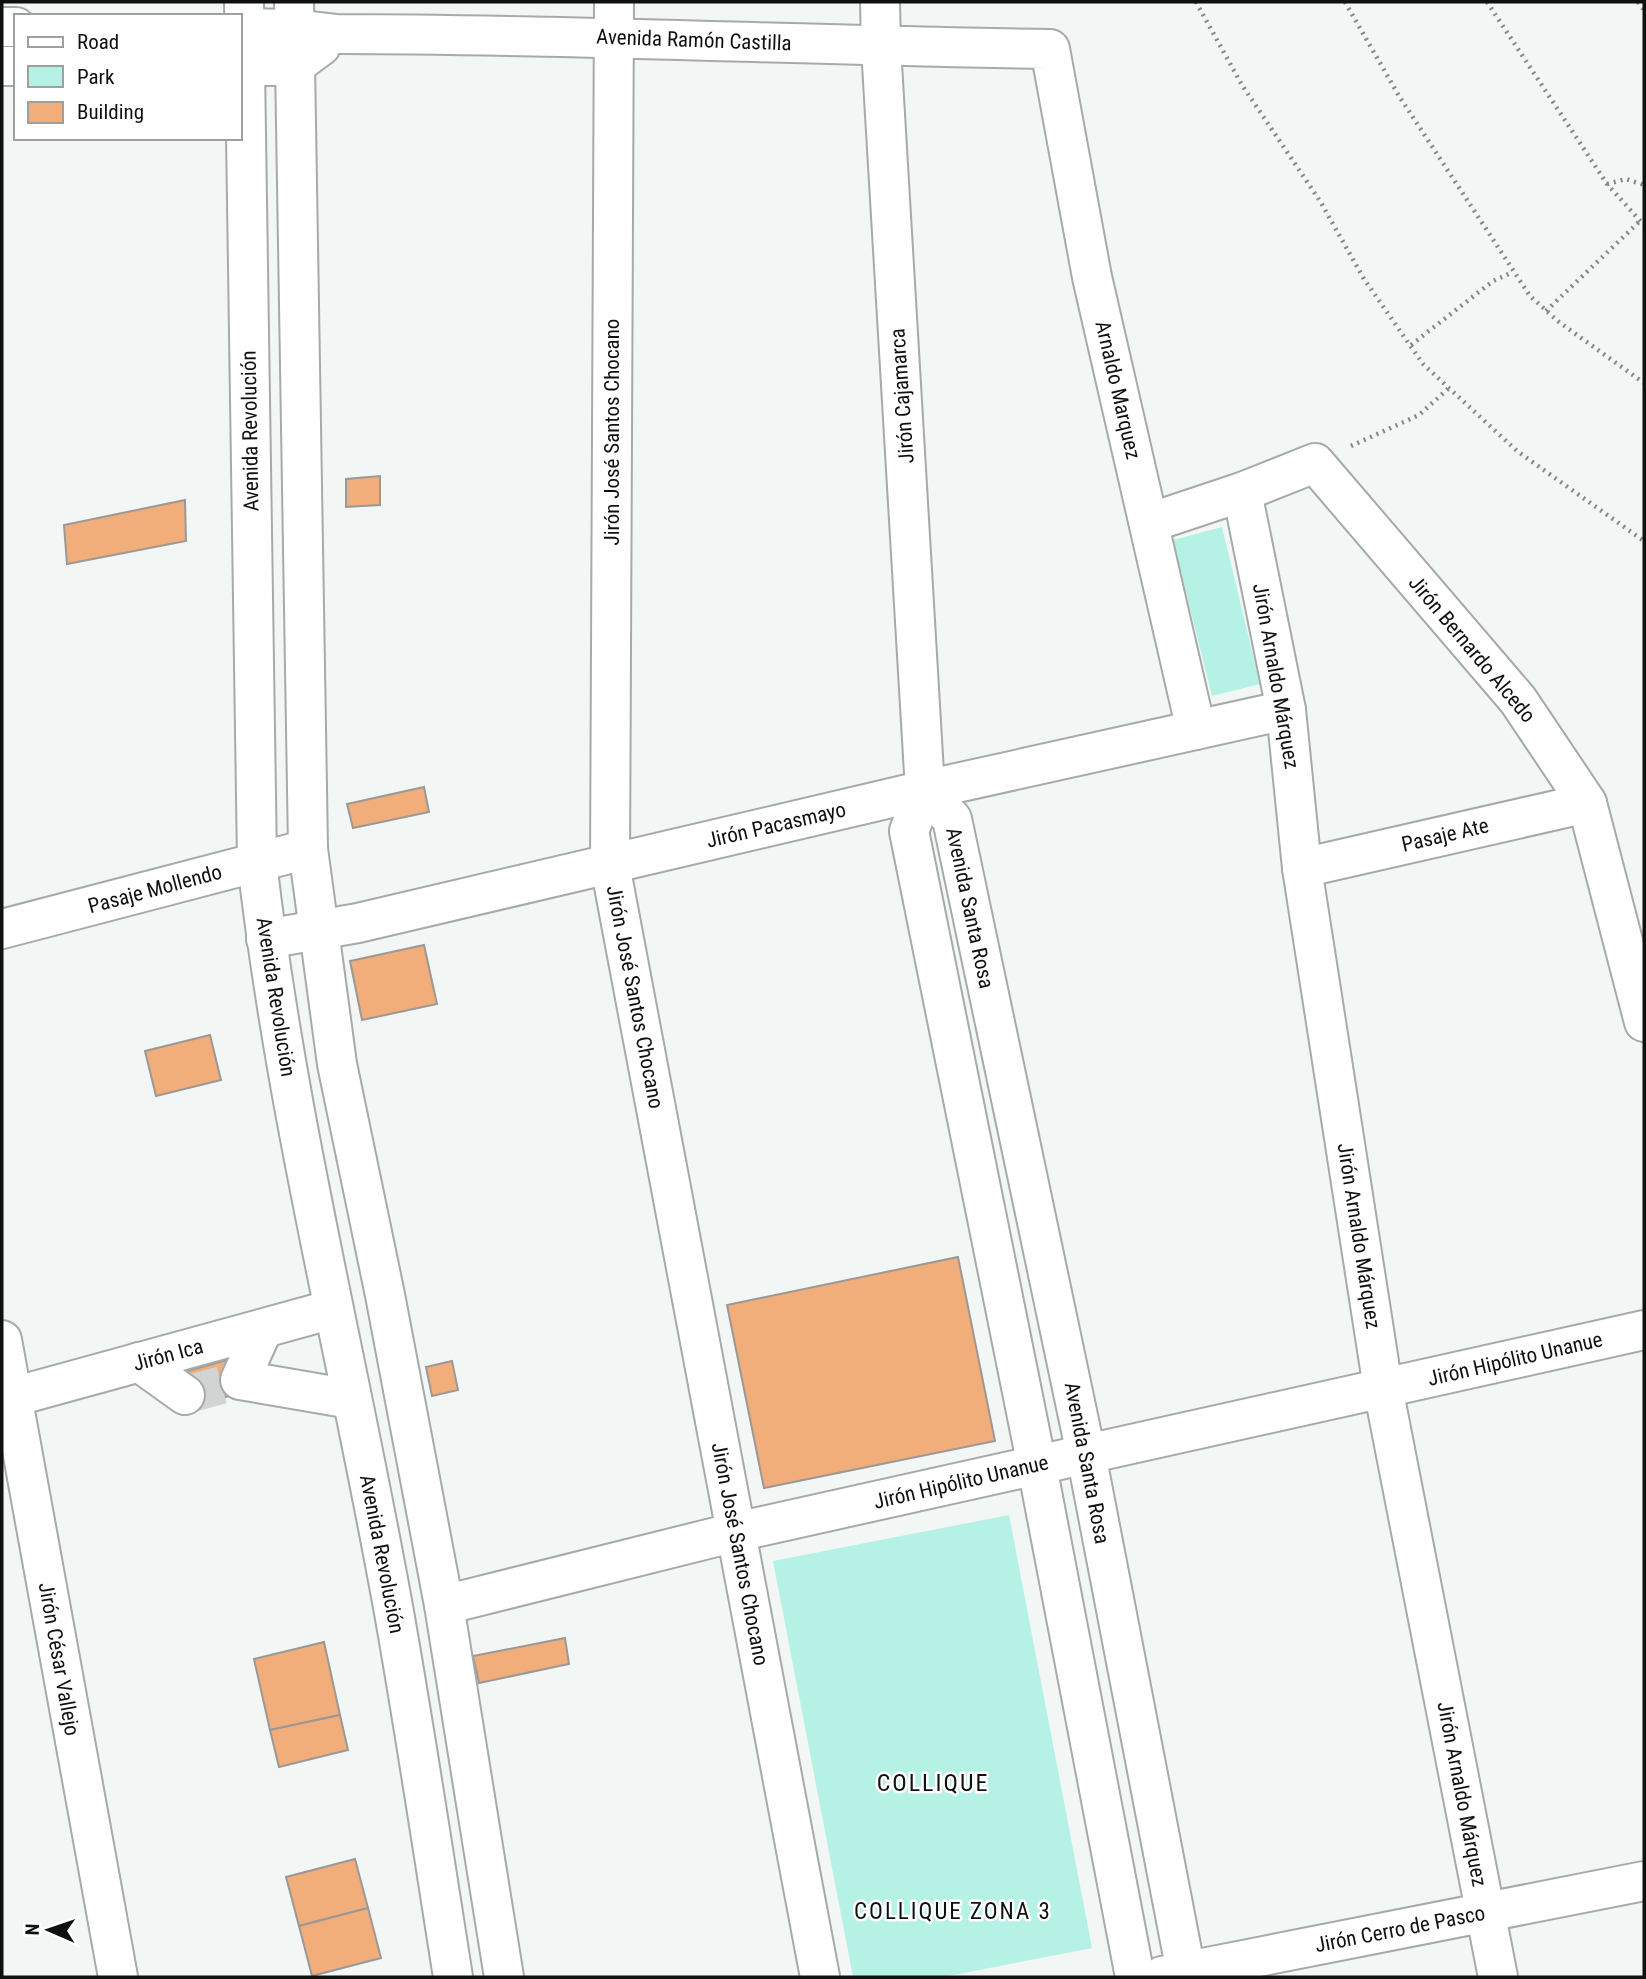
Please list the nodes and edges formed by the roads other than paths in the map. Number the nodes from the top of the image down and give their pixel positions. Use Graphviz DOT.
graph roads {
  1 [pos="880,2"];
  2 [pos="242,19"];
  3 [pos="614,19"];
  4 [pos="294,32"];
  5 [pos="881,47"];
  6 [pos="1050,49"];
  7 [pos="242,66"];
  8 [pos="1242,492"];
  9 [pos="1149,523"];
  10 [pos="1286,710"];
  11 [pos="1196,730"];
  12 [pos="925,790"];
  13 [pos="1587,803"];
  14 [pos="308,849"];
  15 [pos="257,862"];
  16 [pos="610,865"];
  17 [pos="1302,867"];
  18 [pos="2,929"];
  19 [pos="317,929"];
  20 [pos="266,939"];
  21 [pos="1644,1022"];
  22 [pos="333,1309"];
  23 [pos="263,1329"];
  24 [pos="1644,1330"];
  25 [pos="2,1340"];
  26 [pos="139,1362"];
  27 [pos="1383,1388"];
  28 [pos="185,1395"];
  29 [pos="6,1398"];
  30 [pos="351,1399"];
  31 [pos="1086,1454"];
  32 [pos="1037,1466"];
  33 [pos="736,1532"];
  34 [pos="444,1605"];
  35 [pos="1644,1881"];
  36 [pos="1485,1912"];
  37 [pos="1177,1975"];
  38 [pos="118,1977"];
  39 [pos="453,1977"];
  40 [pos="504,1977"];
  41 [pos="820,1977"];
  42 [pos="1135,1977"];
  43 [pos="1498,1977"];
  1 -- 5 [label="street, Jirón Cajamarca"];
  2 -- 4 [label="street"];
  2 -- 7 [label="street, Avenida Revolución"];
  3 -- 4 [label="street, Avenida Ramón Castilla"];
  3 -- 5 [label="street, Avenida Ramón Castilla"];
  3 -- 16 [label="street, Jirón José Santos Chocano"];
  4 -- 7 [label="street"];
  4 -- 14 [label="street"];
  5 -- 6 [label="street, Avenida Ramón Castilla"];
  5 -- 12 [label="street, Jirón Cajamarca"];
  6 -- 9 [label="street, Arnaldo Marquez"];
  7 -- 15 [label="street, Avenida Revolución"];
  8 -- 9 [label="street"];
  8 -- 10 [label="street, Jirón Arnaldo Márquez"];
  8 -- 13 [label="street, Jirón Bernardo Alcedo"];
  9 -- 11 [label="street, Arnaldo Marquez"];
  10 -- 11 [label="street, Jirón Pacasmayo"];
  10 -- 17 [label="street, Jirón Arnaldo Márquez"];
  11 -- 12 [label="street, Jirón Pacasmayo"];
  12 -- 16 [label="street, Jirón Pacasmayo"];
  12 -- 31 [label="street, Avenida Santa Rosa"];
  12 -- 32 [label="street, Avenida Santa Rosa"];
  13 -- 17 [label="street, Pasaje Ate"];
  13 -- 21 [label="street, Jirón Bernardo Alcedo"];
  14 -- 15 [label="street, Pasaje Mollendo"];
  14 -- 19 [label="street"];
  15 -- 18 [label="street, Pasaje Mollendo"];
  15 -- 20 [label="street, Avenida Revolución"];
  16 -- 19 [label="street, Jirón Pacasmayo"];
  16 -- 33 [label="street, Jirón José Santos Chocano"];
  17 -- 27 [label="street, Jirón Arnaldo Márquez"];
  19 -- 20 [label="street, Jirón Pacasmayo"];
  19 -- 34 [label="street"];
  20 -- 22 [label="street, Avenida Revolución"];
  22 -- 23 [label="street, Jirón Ica"];
  22 -- 30 [label="street, Avenida Revolución"];
  23 -- 26 [label="street, Jirón Ica"];
  23 -- 30 [label="street"];
  24 -- 27 [label="street, Jirón Hipólito Unanue"];
  25 -- 29 [label="street, Jirón César Vallejo"];
  26 -- 28 [label="street"];
  26 -- 29 [label="street, Jirón Ica"];
  27 -- 31 [label="street, Jirón Hipólito Unanue"];
  27 -- 36 [label="street, Jirón Arnaldo Márquez"];
  29 -- 38 [label="street, Jirón César Vallejo"];
  30 -- 39 [label="street, Avenida Revolución"];
  31 -- 32 [label="street, Jirón Hipólito Unanue"];
  31 -- 37 [label="street, Avenida Santa Rosa"];
  32 -- 33 [label="street, Jirón Hipólito Unanue"];
  32 -- 42 [label="street, Avenida Santa Rosa"];
  33 -- 34 [label="street, Jirón Hipólito Unanue"];
  33 -- 41 [label="street, Jirón José Santos Chocano"];
  34 -- 40 [label="street"];
  35 -- 36 [label="street, Jirón Cerro de Pasco"];
  36 -- 37 [label="street, Jirón Cerro de Pasco"];
  36 -- 43 [label="street, Jirón Arnaldo Márquez"];
}
